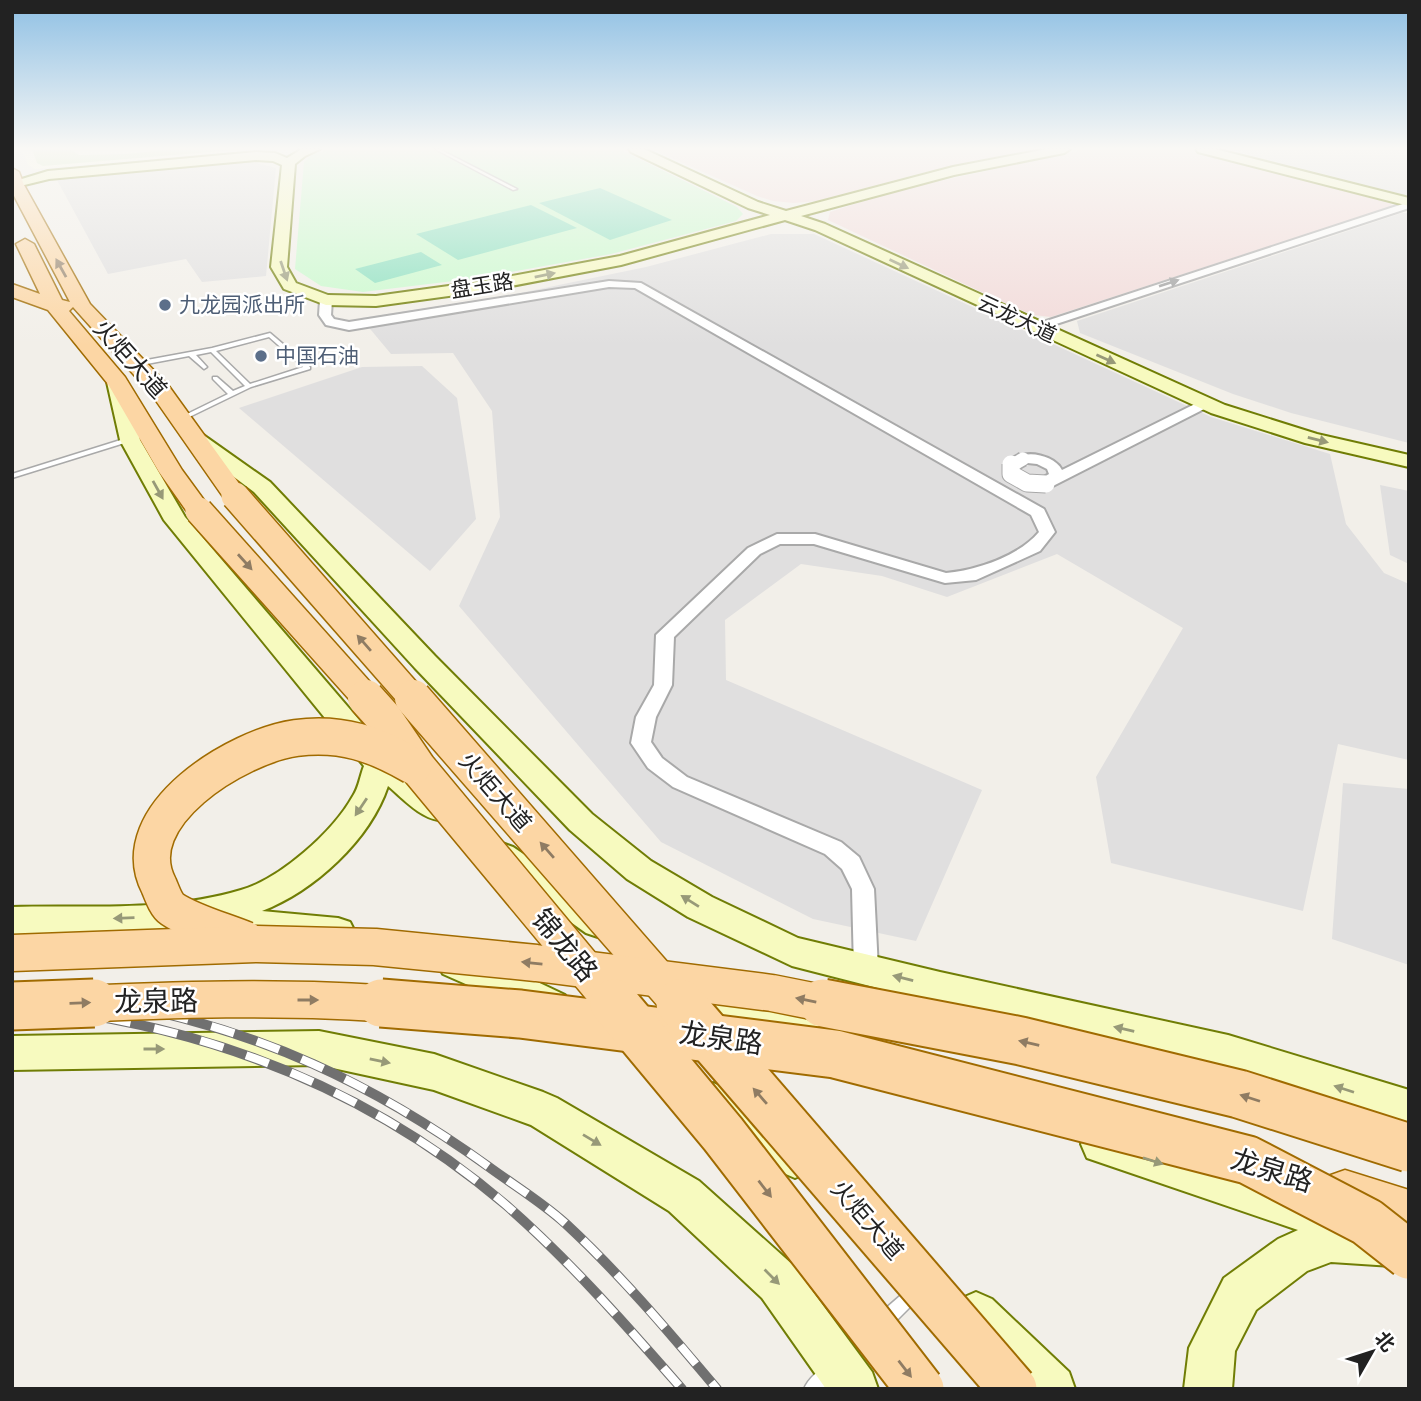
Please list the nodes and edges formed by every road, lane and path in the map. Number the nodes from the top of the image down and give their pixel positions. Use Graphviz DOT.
graph roads {
  1 [pos="33,214"];
  2 [pos="284,214"];
  3 [pos="781,214"];
  4 [pos="792,214"];
  5 [pos="1375,214"];
  6 [pos="786,216"];
  7 [pos="12,218"];
  8 [pos="820,227"];
  9 [pos="733,230"];
  10 [pos="12,289"];
  11 [pos="326,300"];
  12 [pos="55,306"];
  13 [pos="82,307"];
  14 [pos="1034,327"];
  15 [pos="212,350"];
  16 [pos="191,354"];
  17 [pos="204,367"];
  18 [pos="127,373"];
  19 [pos="215,378"];
  20 [pos="248,386"];
  21 [pos="232,394"];
  22 [pos="1205,403"];
  23 [pos="187,427"];
  24 [pos="130,440"];
  25 [pos="1409,461"];
  26 [pos="12,477"];
  27 [pos="1014,497"];
  28 [pos="199,511"];
  29 [pos="425,662"];
  30 [pos="331,706"];
  31 [pos="379,764"];
  32 [pos="418,768"];
  33 [pos="161,917"];
  34 [pos="12,921"];
  35 [pos="257,944"];
  36 [pos="12,953"];
  37 [pos="866,969"];
  38 [pos="12,1006"];
  39 [pos="12,1053"];
  40 [pos="1409,1109"];
  41 [pos="1409,1148"];
  42 [pos="1407,1240"];
  43 [pos="934,1275"];
  44 [pos="866,1337"];
  45 [pos="838,1374"];
  46 [pos="920,1389"];
  47 [pos="1013,1389"];
  48 [pos="1052,1389"];
  49 [pos="1208,1389"];
  13 -- 1 [label="main road, 火炬大道, one-way"];
  2 -- 11 [label="street, 盘玉路, one-way"];
  3 -- 6 [label="street, 云龙大道"];
  4 -- 6 [label="street, 盘玉路"];
  14 -- 5 [label="street, one-way"];
  6 -- 8 [label="street, 云龙大道"];
  6 -- 9 [label="street, 盘玉路"];
  7 -- 12 [label="main road, 火炬大道"];
  8 -- 9 [label="street"];
  8 -- 14 [label="street, 云龙大道, one-way"];
  11 -- 9 [label="street, 盘玉路, one-way"];
  10 -- 12 [label="main road"];
  11 -- 27 [label="street"];
  12 -- 13 [label="main road"];
  12 -- 18 [label="main road, 火炬大道"];
  13 -- 18 [label="main road, 火炬大道"];
  14 -- 22 [label="street, 云龙大道, one-way"];
  15 -- 16 [label="lane"];
  15 -- 20 [label="lane"];
  15 -- 20 [label="lane"];
  16 -- 17 [label="lane"];
  16 -- 18 [label="lane"];
  18 -- 23 [label="main road, 火炬大道"];
  18 -- 24 [label="street"];
  18 -- 28 [label="main road, 火炬大道"];
  19 -- 21 [label="lane"];
  20 -- 21 [label="lane"];
  21 -- 23 [label="lane"];
  22 -- 25 [label="street, 云龙大道, one-way"];
  22 -- 27 [label="street, bridge"];
  23 -- 29 [label="street"];
  47 -- 23 [label="main road, 火炬大道, one-way, bridge"];
  24 -- 26 [label="lane"];
  24 -- 30 [label="street, one-way"];
  27 -- 37 [label="street"];
  28 -- 32 [label="main road, 锦龙路, one-way, bridge"];
  29 -- 30 [label="street"];
  37 -- 29 [label="street, one-way"];
  30 -- 31 [label="street"];
  31 -- 33 [label="street, one-way"];
  31 -- 42 [label="street, one-way"];
  32 -- 35 [label="main road, bridge"];
  32 -- 46 [label="main road, 锦龙路, one-way, bridge"];
  33 -- 34 [label="street, one-way"];
  33 -- 43 [label="street"];
  35 -- 36 [label="main road, 龙泉路, bridge"];
  41 -- 35 [label="main road, 龙泉路, one-way, bridge"];
  40 -- 37 [label="street, one-way"];
  38 -- 42 [label="main road, 龙泉路, one-way, bridge"];
  39 -- 45 [label="street, one-way"];
  42 -- 49 [label="street"];
  43 -- 44 [label="lane"];
  43 -- 48 [label="street"];
}
